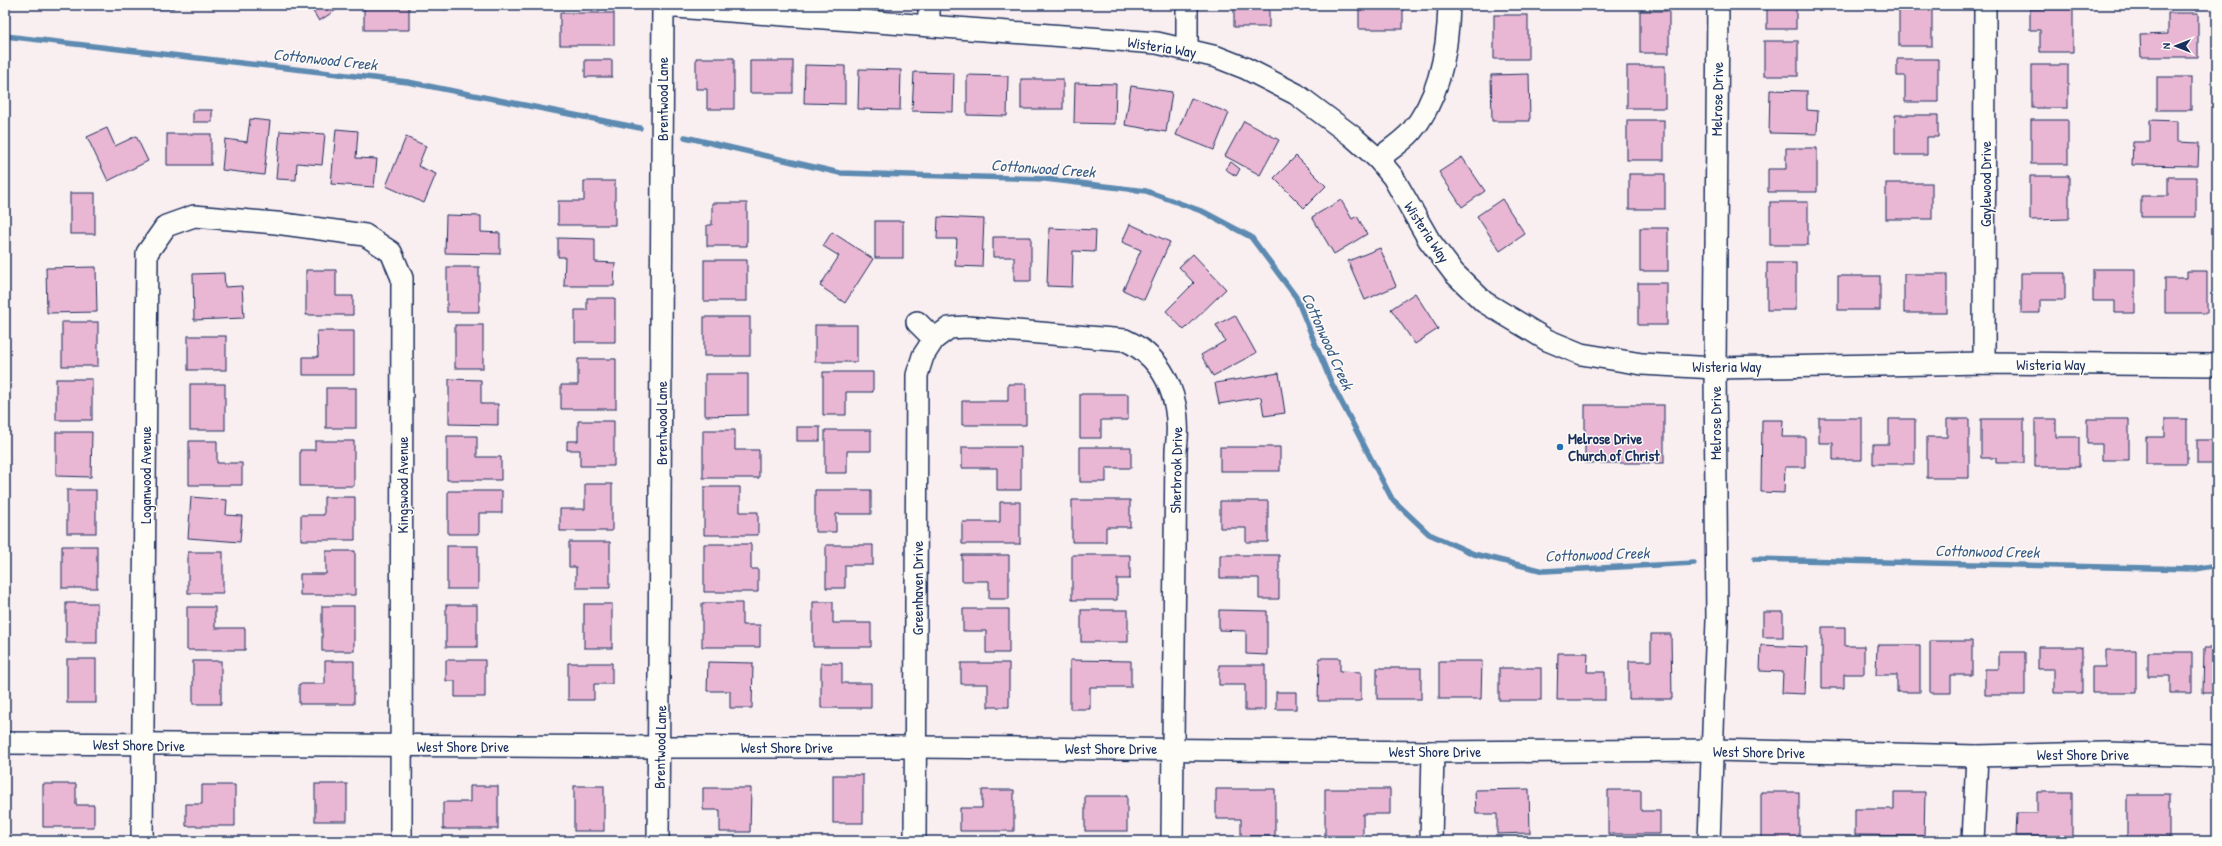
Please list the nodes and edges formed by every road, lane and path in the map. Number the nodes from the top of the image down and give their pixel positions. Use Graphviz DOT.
graph roads {
  1 [pos="663,5"];
  2 [pos="1187,5"];
  3 [pos="1449,5"];
  4 [pos="1718,5"];
  5 [pos="1985,5"];
  6 [pos="929,15"];
  7 [pos="1187,50"];
  8 [pos="1378,160"];
  9 [pos="276,222"];
  10 [pos="917,322"];
  11 [pos="934,339"];
  12 [pos="1984,363"];
  13 [pos="2217,365"];
  14 [pos="1715,368"];
  15 [pos="5,743"];
  16 [pos="143,745"];
  17 [pos="401,746"];
  18 [pos="660,747"];
  19 [pos="917,747"];
  20 [pos="1174,749"];
  21 [pos="1713,750"];
  22 [pos="1433,752"];
  23 [pos="1977,756"];
  24 [pos="2217,756"];
  25 [pos="142,841"];
  26 [pos="401,841"];
  27 [pos="658,841"];
  28 [pos="915,841"];
  29 [pos="1172,841"];
  30 [pos="1431,841"];
  31 [pos="1709,841"];
  32 [pos="1973,841"];
  1 -- 6 [label="street, Wisteria Way"];
  1 -- 18 [label="street, Brentwood Lane"];
  2 -- 7 [label="street"];
  3 -- 8 [label="street"];
  4 -- 14 [label="street, Melrose Drive"];
  5 -- 12 [label="street, Gaylewood Drive"];
  6 -- 7 [label="street, Wisteria Way"];
  7 -- 8 [label="street, Wisteria Way"];
  8 -- 14 [label="street, Wisteria Way"];
  9 -- 16 [label="street, Loganwood Avenue"];
  9 -- 17 [label="street, Kingswood Avenue"];
  10 -- 11 [label="street"];
  11 -- 19 [label="street, Greenhaven Drive"];
  11 -- 20 [label="street, Sherbrook Drive"];
  12 -- 13 [label="street, Wisteria Way"];
  12 -- 14 [label="street, Wisteria Way"];
  14 -- 21 [label="street, Melrose Drive"];
  15 -- 16 [label="street, West Shore Drive"];
  16 -- 17 [label="street, West Shore Drive"];
  16 -- 25 [label="street, Loganwood Avenue"];
  17 -- 18 [label="street, West Shore Drive"];
  17 -- 26 [label="street, Kingswood Avenue"];
  18 -- 19 [label="street, West Shore Drive"];
  18 -- 27 [label="street, Brentwood Lane"];
  19 -- 20 [label="street, West Shore Drive"];
  19 -- 28 [label="street, Greenhaven Drive"];
  20 -- 22 [label="street, West Shore Drive"];
  20 -- 29 [label="street, Sherbrook Drive"];
  21 -- 22 [label="street, West Shore Drive"];
  21 -- 23 [label="street, West Shore Drive"];
  21 -- 31 [label="street, Melrose Drive"];
  22 -- 30 [label="street"];
  23 -- 24 [label="street, West Shore Drive"];
  23 -- 32 [label="street"];
}
